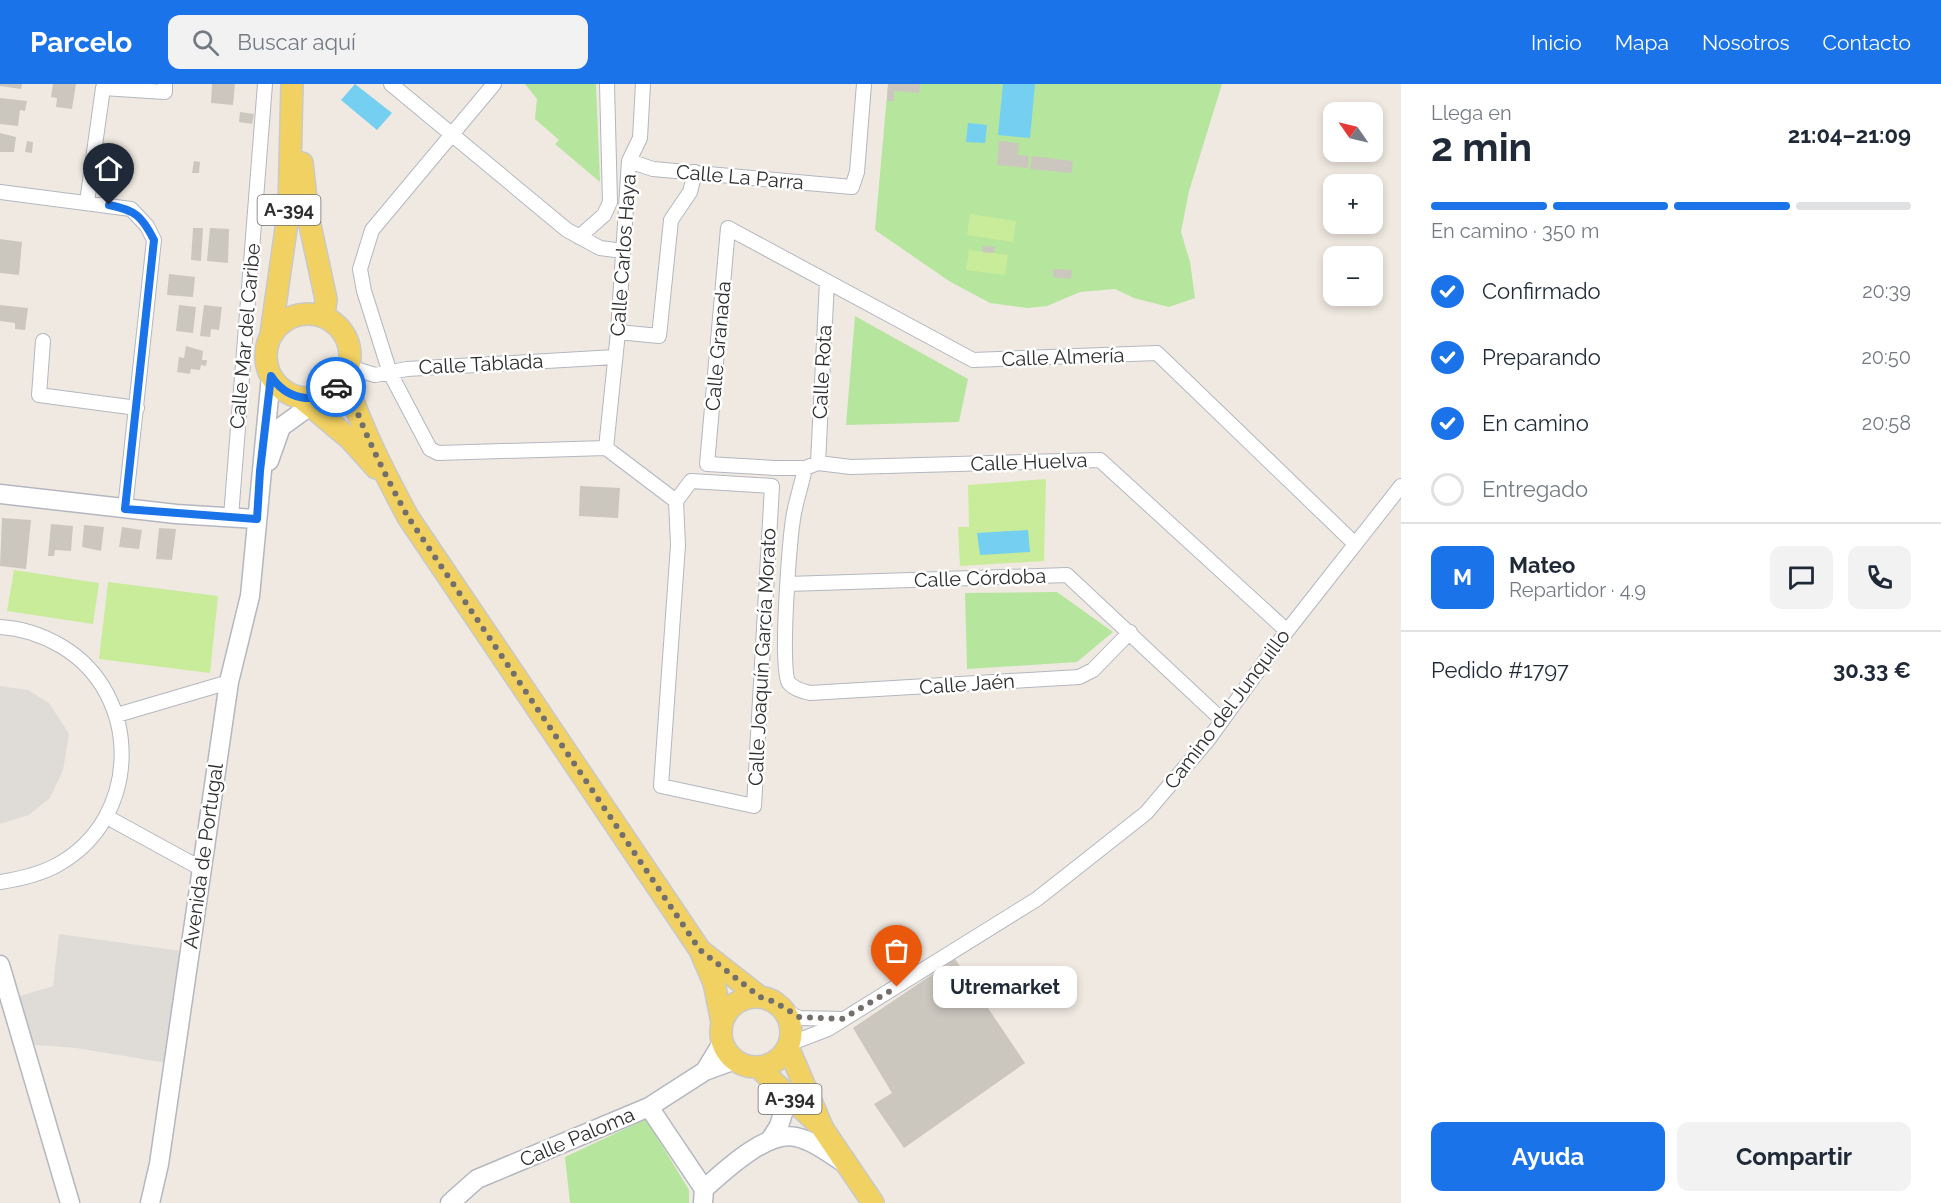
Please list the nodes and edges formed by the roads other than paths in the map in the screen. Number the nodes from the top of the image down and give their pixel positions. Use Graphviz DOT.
graph roads {
  1 [pos="165,84"];
  2 [pos="265,84"];
  3 [pos="292,84"];
  4 [pos="299,84"];
  5 [pos="391,84"];
  6 [pos="494,84"];
  7 [pos="607,84"];
  8 [pos="643,84"];
  9 [pos="864,84"];
  10 [pos="451,134"];
  11 [pos="629,161"];
  12 [pos="695,172"];
  13 [pos="0,192"];
  14 [pos="87,202"];
  15 [pos="728,228"];
  16 [pos="579,237"];
  17 [pos="623,251"];
  18 [pos="827,281"];
  19 [pos="324,316"];
  20 [pos="618,332"];
  21 [pos="271,334"];
  22 [pos="44,341"];
  23 [pos="615,357"];
  24 [pos="347,372"];
  25 [pos="390,373"];
  26 [pos="271,376"];
  27 [pos="309,400"];
  28 [pos="136,408"];
  29 [pos="606,448"];
  30 [pos="707,464"];
  31 [pos="812,466"];
  32 [pos="389,482"];
  33 [pos="1401,486"];
  34 [pos="0,494"];
  35 [pos="676,501"];
  36 [pos="125,509"];
  37 [pos="257,514"];
  38 [pos="231,517"];
  39 [pos="1354,543"];
  40 [pos="788,584"];
  41 [pos="0,627"];
  42 [pos="1287,631"];
  43 [pos="1130,632"];
  44 [pos="229,682"];
  45 [pos="789,682"];
  46 [pos="117,715"];
  47 [pos="1222,720"];
  48 [pos="107,816"];
  49 [pos="200,868"];
  50 [pos="0,882"];
  51 [pos="700,950"];
  52 [pos="0,965"];
  53 [pos="760,997"];
  54 [pos="784,1010"];
  55 [pos="842,1019"];
  56 [pos="722,1032"];
  57 [pos="788,1046"];
  58 [pos="735,1060"];
  59 [pos="758,1067"];
  60 [pos="705,1071"];
  61 [pos="788,1097"];
  62 [pos="649,1107"];
  63 [pos="823,1129"];
  64 [pos="770,1140"];
  65 [pos="846,1164"];
  66 [pos="703,1196"];
  67 [pos="70,1203"];
  68 [pos="150,1203"];
  69 [pos="450,1203"];
  70 [pos="873,1203"];
  1 -- 14 [label="street"];
  2 -- 38 [label="street, Calle Mar del Caribe"];
  3 -- 21 [label="main road, A-394"];
  4 -- 19 [label="main road, A-394"];
  5 -- 10 [label="street"];
  6 -- 10 [label="street"];
  7 -- 16 [label="street"];
  8 -- 11 [label="street, Calle Carlos Haya"];
  9 -- 12 [label="street, Calle La Parra"];
  10 -- 16 [label="street"];
  10 -- 25 [label="street"];
  11 -- 12 [label="street, Calle La Parra"];
  11 -- 17 [label="street, Calle Carlos Haya"];
  12 -- 20 [label="street"];
  13 -- 14 [label="street"];
  14 -- 28 [label="street"];
  15 -- 18 [label="street, Calle Almería"];
  15 -- 30 [label="street, Calle Granada"];
  16 -- 17 [label="street"];
  17 -- 20 [label="street, Calle Carlos Haya"];
  18 -- 31 [label="street, Calle Rota"];
  18 -- 39 [label="street, Calle Almería"];
  19 -- 21 [label="main road"];
  19 -- 24 [label="main road"];
  20 -- 23 [label="street, Calle Carlos Haya"];
  21 -- 26 [label="main road, A-394"];
  22 -- 28 [label="street"];
  23 -- 25 [label="street, Calle Tablada"];
  23 -- 29 [label="street, Calle Carlos Haya"];
  24 -- 25 [label="street, Calle Tablada"];
  24 -- 27 [label="main road"];
  24 -- 32 [label="main road"];
  25 -- 29 [label="street"];
  26 -- 27 [label="main road"];
  26 -- 37 [label="street, Avenida de Portugal"];
  27 -- 32 [label="main road"];
  27 -- 37 [label="street, Avenida de Portugal"];
  28 -- 36 [label="street"];
  29 -- 35 [label="street"];
  30 -- 31 [label="street, Calle Huelva"];
  31 -- 40 [label="street, Calle Rota"];
  31 -- 42 [label="street, Calle Huelva"];
  32 -- 51 [label="main road"];
  33 -- 39 [label="street, Camino del Junquillo"];
  34 -- 36 [label="street"];
  35 -- 35 [label="street, Calle Joaquín García Morato"];
  36 -- 38 [label="street"];
  37 -- 38 [label="street"];
  37 -- 44 [label="street, Avenida de Portugal"];
  39 -- 42 [label="street, Camino del Junquillo"];
  40 -- 43 [label="street, Calle Córdoba"];
  40 -- 45 [label="street, Calle Rota"];
  41 -- 46 [label="street"];
  42 -- 47 [label="street, Camino del Junquillo"];
  43 -- 45 [label="street, Calle Jaén"];
  43 -- 47 [label="street, Calle Córdoba"];
  44 -- 46 [label="street"];
  44 -- 49 [label="street, Avenida de Portugal"];
  46 -- 48 [label="street"];
  47 -- 55 [label="street, Camino del Junquillo"];
  48 -- 49 [label="street"];
  48 -- 50 [label="street"];
  49 -- 68 [label="street, Avenida de Portugal"];
  51 -- 53 [label="main road"];
  51 -- 56 [label="main road"];
  52 -- 67 [label="street"];
  53 -- 54 [label="main road"];
  53 -- 56 [label="main road"];
  54 -- 55 [label="street"];
  54 -- 57 [label="main road, A-394"];
  55 -- 57 [label="street, Camino del Junquillo"];
  56 -- 58 [label="main road"];
  56 -- 60 [label="street, Calle Paloma"];
  57 -- 59 [label="main road, A-394"];
  57 -- 63 [label="main road, A-394"];
  58 -- 59 [label="main road, A-394"];
  58 -- 60 [label="street, Calle Paloma"];
  59 -- 61 [label="main road, A-394"];
  60 -- 62 [label="street, Calle Paloma"];
  61 -- 63 [label="main road, A-394"];
  61 -- 64 [label="street"];
  62 -- 66 [label="street"];
  62 -- 69 [label="street, Calle Paloma"];
  63 -- 65 [label="main road, A-394"];
  64 -- 65 [label="street"];
  64 -- 66 [label="street"];
  65 -- 70 [label="main road, A-394"];
}
